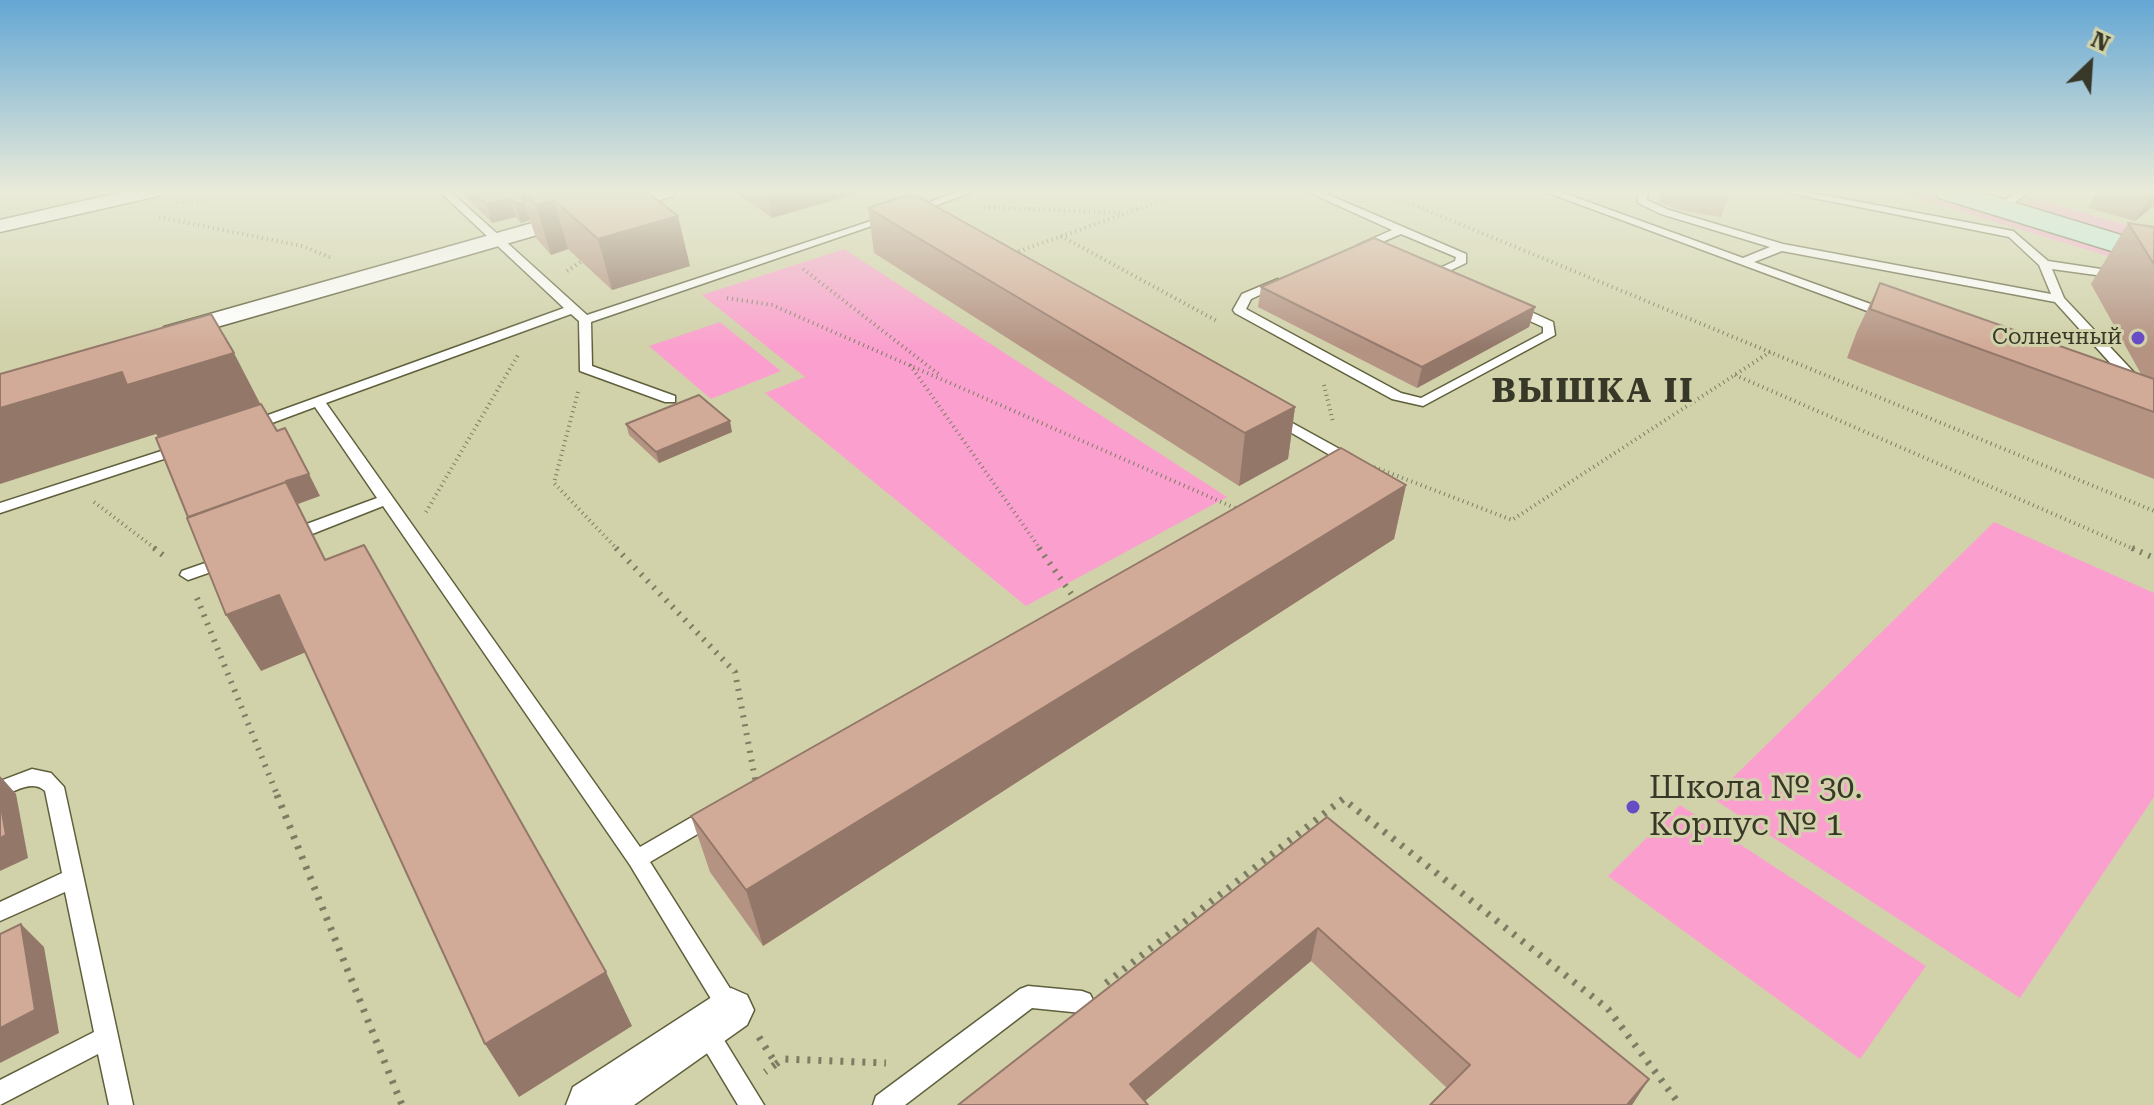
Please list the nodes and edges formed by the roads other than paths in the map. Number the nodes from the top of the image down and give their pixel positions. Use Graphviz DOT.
graph roads {
  1 [pos="491,244"];
  2 [pos="503,244"];
  3 [pos="817,244"];
  4 [pos="1367,244"];
  5 [pos="1434,244"];
  6 [pos="1693,244"];
  7 [pos="1770,244"];
  8 [pos="2023,244"];
  9 [pos="2124,244"];
  10 [pos="1781,247"];
  11 [pos="1354,250"];
  12 [pos="1381,250"];
  13 [pos="2154,255"];
  14 [pos="1744,262"];
  15 [pos="2044,264"];
  16 [pos="1422,268"];
  17 [pos="1435,274"];
  18 [pos="1287,280"];
  19 [pos="1449,280"];
  20 [pos="2154,280"];
  21 [pos="2059,299"];
  22 [pos="1502,303"];
  23 [pos="572,309"];
  24 [pos="585,320"];
  25 [pos="1905,321"];
  26 [pos="149,339"];
  27 [pos="2154,388"];
  28 [pos="670,399"];
  29 [pos="319,403"];
  30 [pos="1258,408"];
  31 [pos="232,432"];
  32 [pos="203,442"];
  33 [pos="1316,469"];
  34 [pos="385,500"];
  35 [pos="0,508"];
  36 [pos="277,541"];
  37 [pos="248,553"];
  38 [pos="188,575"];
  39 [pos="0,789"];
  40 [pos="757,790"];
  41 [pos="637,859"];
  42 [pos="73,878"];
  43 [pos="0,912"];
  44 [pos="1082,1002"];
  45 [pos="717,1019"];
  46 [pos="106,1038"];
  47 [pos="0,1093"];
  48 [pos="121,1105"];
  49 [pos="591,1105"];
  50 [pos="752,1105"];
  51 [pos="885,1105"];
  1 -- 26 [label="street"];
  2 -- 23 [label="lane"];
  3 -- 24 [label="lane"];
  4 -- 11 [label="lane"];
  4 -- 12 [label="lane"];
  5 -- 17 [label="lane"];
  6 -- 14 [label="lane"];
  7 -- 10 [label="lane"];
  8 -- 15 [label="lane"];
  9 -- 13 [label="street"];
  10 -- 14 [label="lane"];
  10 -- 21 [label="lane"];
  14 -- 25 [label="lane"];
  15 -- 20 [label="lane"];
  15 -- 21 [label="lane"];
  16 -- 17 [label="lane"];
  17 -- 19 [label="lane"];
  18 -- 22 [label="lane"];
  21 -- 27 [label="lane"];
  23 -- 24 [label="lane"];
  23 -- 29 [label="lane"];
  24 -- 28 [label="lane"];
  29 -- 31 [label="lane"];
  29 -- 34 [label="lane"];
  30 -- 33 [label="lane"];
  32 -- 35 [label="lane"];
  34 -- 36 [label="lane"];
  34 -- 41 [label="lane"];
  37 -- 38 [label="lane"];
  39 -- 42 [label="lane"];
  40 -- 41 [label="lane"];
  41 -- 45 [label="lane"];
  42 -- 43 [label="lane"];
  42 -- 46 [label="lane"];
  44 -- 51 [label="lane"];
  45 -- 49 [label="street"];
  45 -- 50 [label="lane"];
  46 -- 47 [label="lane"];
  46 -- 48 [label="lane"];
}
